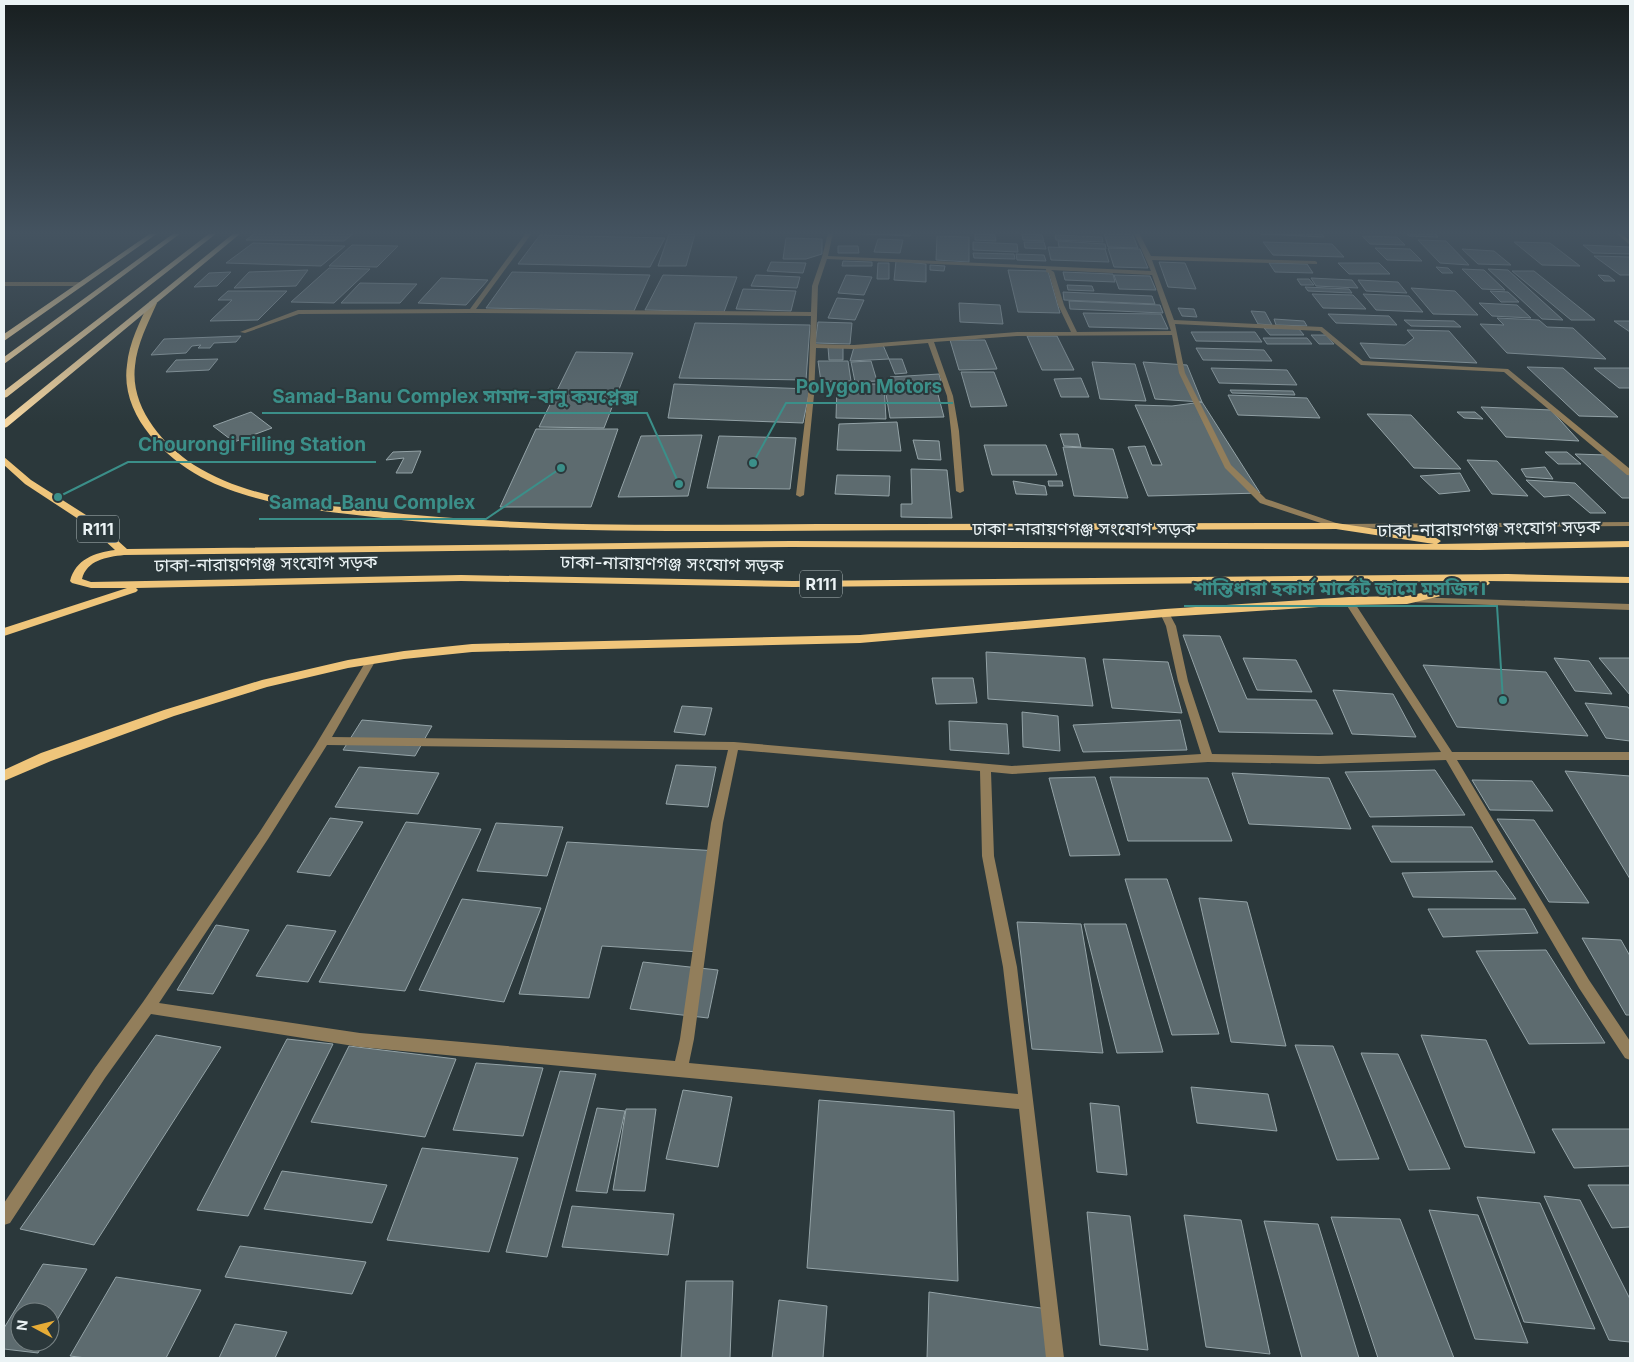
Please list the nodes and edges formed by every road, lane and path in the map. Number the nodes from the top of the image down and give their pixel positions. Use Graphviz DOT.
graph roads {
  1 [pos="64,297"];
  2 [pos="92,297"];
  3 [pos="131,297"];
  4 [pos="160,297"];
  5 [pos="483,297"];
  6 [pos="814,297"];
  7 [pos="1058,297"];
  8 [pos="1162,297"];
  9 [pos="153,302"];
  10 [pos="472,311"];
  11 [pos="813,314"];
  12 [pos="1170,322"];
  13 [pos="243,332"];
  14 [pos="1075,333"];
  15 [pos="1175,333"];
  16 [pos="4,338"];
  17 [pos="930,340"];
  18 [pos="814,346"];
  19 [pos="4,361"];
  20 [pos="4,394"];
  21 [pos="4,425"];
  22 [pos="4,460"];
  23 [pos="1630,473"];
  24 [pos="960,491"];
  25 [pos="800,494"];
  26 [pos="1630,524"];
  27 [pos="1336,526"];
  28 [pos="1630,544"];
  29 [pos="1480,547"];
  30 [pos="124,552"];
  31 [pos="1508,577"];
  32 [pos="1630,580"];
  33 [pos="164,583"];
  34 [pos="1407,600"];
  35 [pos="1349,601"];
  36 [pos="1630,607"];
  37 [pos="1165,614"];
  38 [pos="4,632"];
  39 [pos="371,660"];
  40 [pos="324,741"];
  41 [pos="734,746"];
  42 [pos="1449,756"];
  43 [pos="1630,756"];
  44 [pos="1208,758"];
  45 [pos="985,767"];
  46 [pos="4,776"];
  47 [pos="148,1007"];
  48 [pos="1630,1053"];
  49 [pos="680,1069"];
  50 [pos="1026,1102"];
  51 [pos="4,1217"];
  52 [pos="1056,1358"];
  1 -- 16 [label="highway"];
  2 -- 19 [label="highway"];
  3 -- 20 [label="highway"];
  4 -- 9 [label="highway"];
  5 -- 10 [label="street"];
  6 -- 11 [label="street"];
  7 -- 14 [label="street"];
  8 -- 12 [label="street"];
  9 -- 21 [label="highway"];
  9 -- 27 [label="main road, R111"];
  10 -- 11 [label="street"];
  10 -- 13 [label="street"];
  11 -- 18 [label="street"];
  12 -- 15 [label="street"];
  12 -- 23 [label="street"];
  14 -- 15 [label="street"];
  14 -- 17 [label="street"];
  15 -- 27 [label="street"];
  17 -- 18 [label="street"];
  17 -- 24 [label="street"];
  18 -- 25 [label="street"];
  22 -- 30 [label="main road, R111"];
  26 -- 27 [label="street"];
  27 -- 29 [label="main road, R111"];
  28 -- 29 [label="main road, ঢাকা-নারায়ণগঞ্জ সংযোগ সড়ক / R111"];
  29 -- 30 [label="main road, ঢাকা-নারায়ণগঞ্জ সংযোগ সড়ক / R111"];
  30 -- 33 [label="main road, ঢাকা-নারায়ণগঞ্জ সংযোগ সড়ক / R111"];
  31 -- 32 [label="main road, ঢাকা-নারায়ণগঞ্জ সংযোগ সড়ক / R111"];
  31 -- 33 [label="main road, ঢাকা-নারায়ণগঞ্জ সংযোগ সড়ক / R111"];
  31 -- 34 [label="main road, R111"];
  33 -- 38 [label="main road, R111"];
  34 -- 35 [label="main road, R111"];
  34 -- 36 [label="street"];
  35 -- 37 [label="main road, R111"];
  35 -- 42 [label="street"];
  37 -- 39 [label="main road, R111"];
  37 -- 44 [label="street"];
  39 -- 40 [label="street"];
  39 -- 46 [label="main road, R111"];
  40 -- 41 [label="street"];
  40 -- 47 [label="street"];
  41 -- 45 [label="street"];
  41 -- 49 [label="street"];
  42 -- 43 [label="street"];
  42 -- 44 [label="street"];
  42 -- 48 [label="street"];
  44 -- 45 [label="street"];
  45 -- 50 [label="street"];
  47 -- 49 [label="street"];
  47 -- 51 [label="street"];
  49 -- 50 [label="street"];
  50 -- 52 [label="street"];
}
